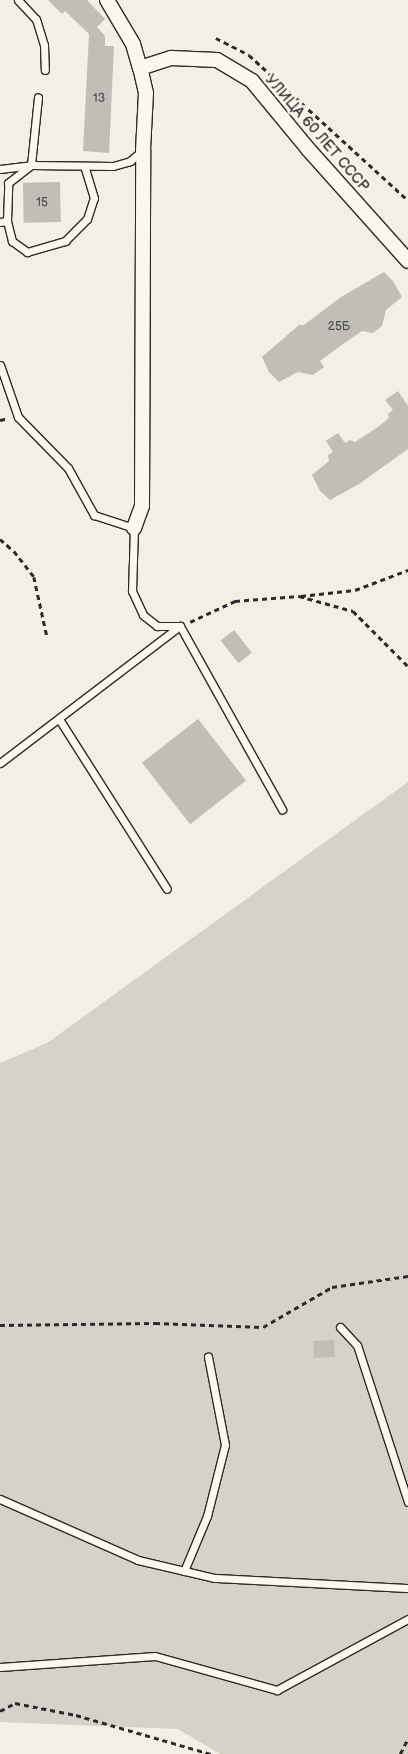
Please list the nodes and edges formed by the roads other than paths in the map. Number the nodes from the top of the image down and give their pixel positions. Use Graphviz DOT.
graph roads {
  1 [pos="18,0"];
  2 [pos="107,0"];
  3 [pos="140,68"];
  4 [pos="45,70"];
  5 [pos="38,97"];
  6 [pos="143,150"];
  7 [pos="31,165"];
  8 [pos="84,168"];
  9 [pos="0,170"];
  10 [pos="4,222"];
  11 [pos="408,261"];
  12 [pos="0,365"];
  13 [pos="134,528"];
  14 [pos="180,626"];
  15 [pos="59,719"];
  16 [pos="0,763"];
  17 [pos="282,810"];
  18 [pos="167,888"];
  19 [pos="340,1326"];
  20 [pos="208,1358"];
  21 [pos="0,1499"];
  22 [pos="408,1502"];
  23 [pos="184,1571"];
  24 [pos="408,1588"];
  25 [pos="408,1619"];
  26 [pos="0,1667"];
  1 -- 4 [label="lane"];
  2 -- 3 [label="street"];
  3 -- 6 [label="street"];
  3 -- 11 [label="street, УЛИЦА 60 ЛЕТ СССР"];
  5 -- 7 [label="lane"];
  6 -- 8 [label="lane"];
  6 -- 13 [label="street"];
  7 -- 8 [label="lane"];
  7 -- 9 [label="lane"];
  7 -- 10 [label="lane"];
  8 -- 10 [label="lane"];
  12 -- 13 [label="lane"];
  13 -- 14 [label="lane"];
  14 -- 15 [label="lane"];
  14 -- 17 [label="lane"];
  15 -- 16 [label="lane"];
  15 -- 18 [label="lane"];
  19 -- 22 [label="lane"];
  20 -- 23 [label="lane"];
  21 -- 23 [label="lane"];
  23 -- 24 [label="lane"];
  25 -- 26 [label="lane"];
}
